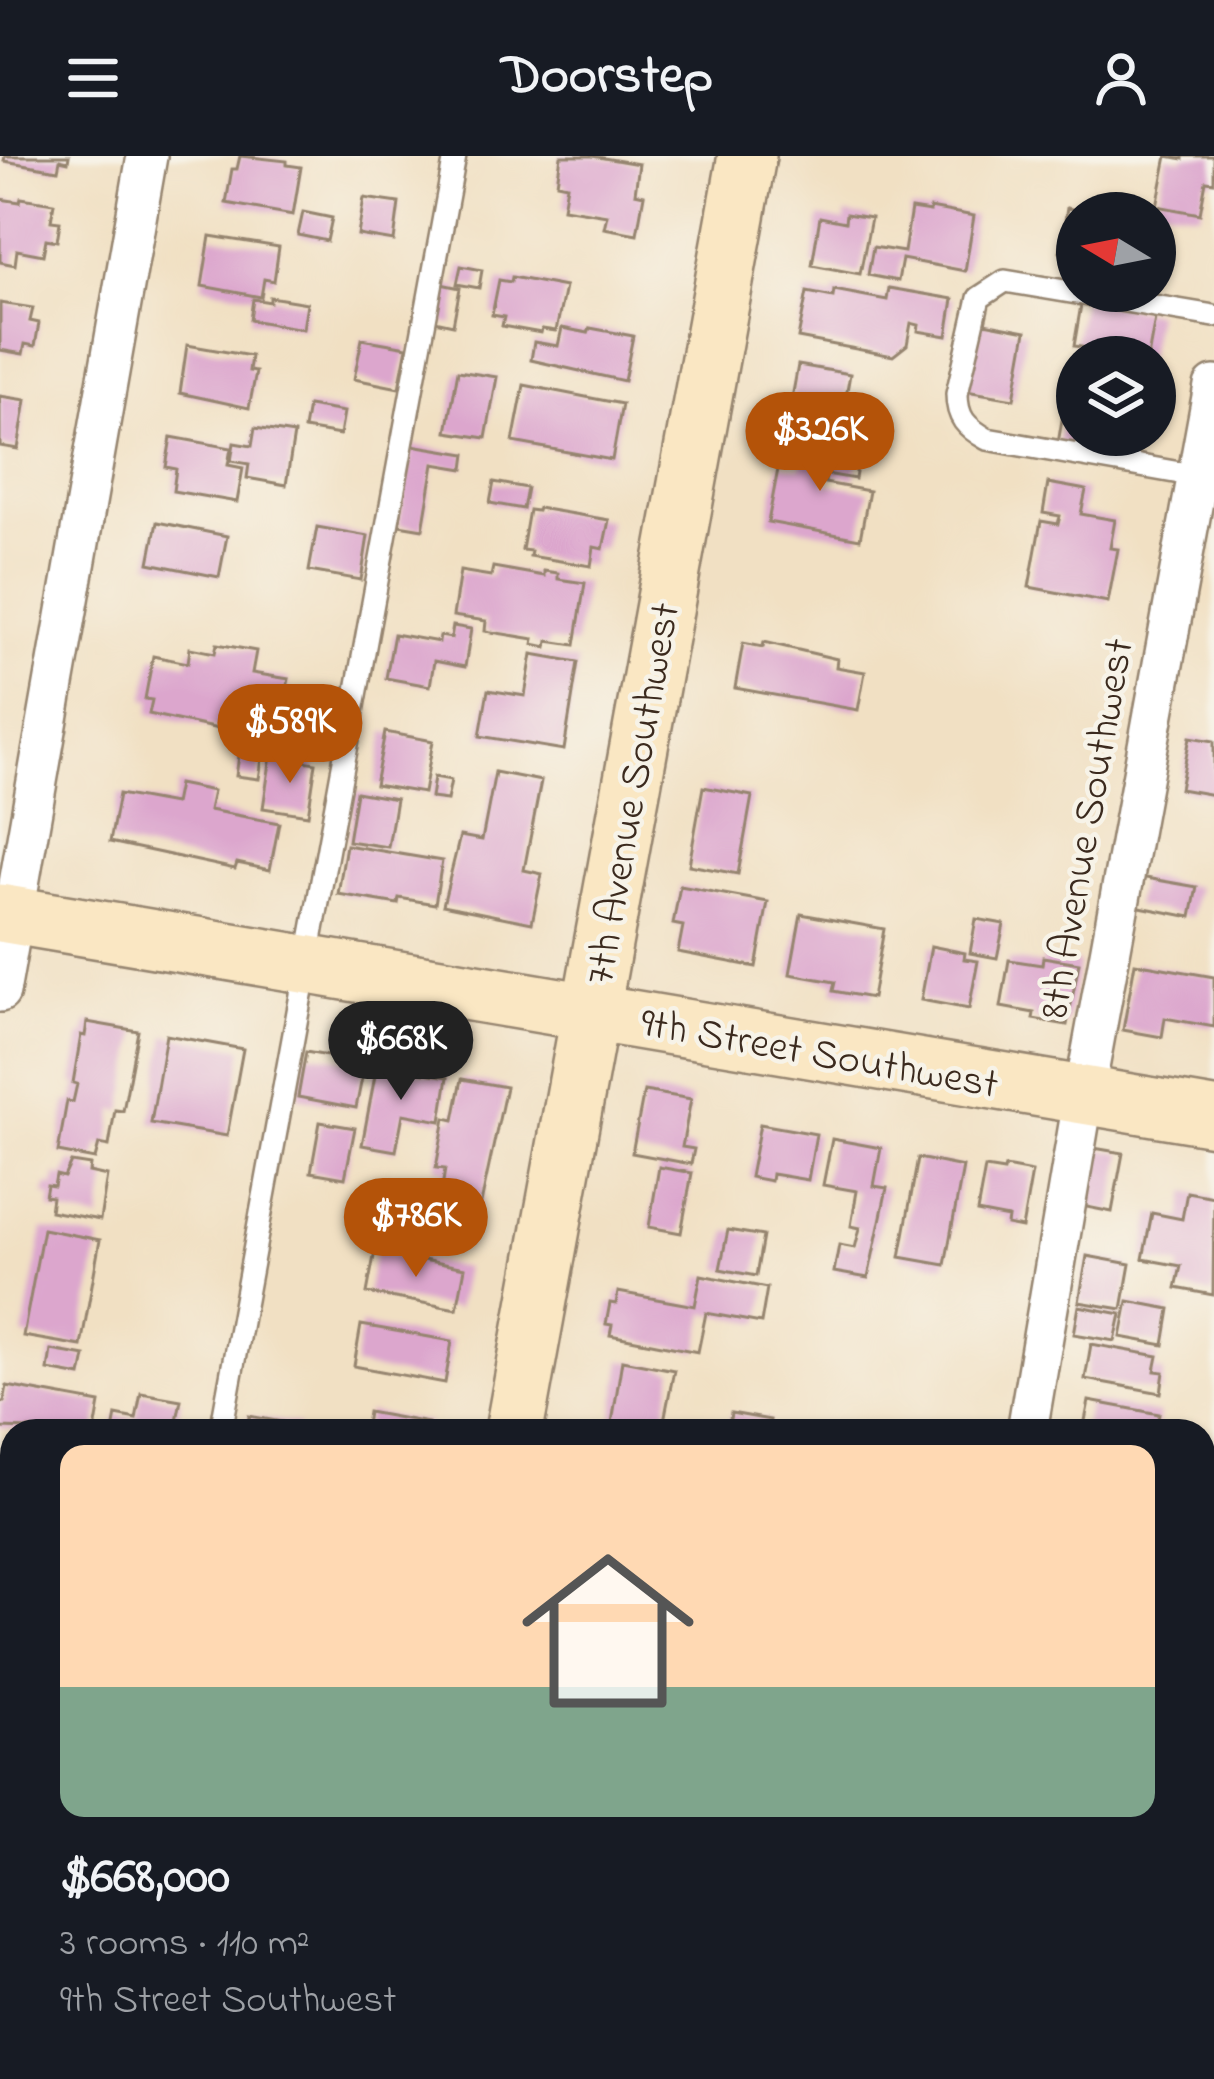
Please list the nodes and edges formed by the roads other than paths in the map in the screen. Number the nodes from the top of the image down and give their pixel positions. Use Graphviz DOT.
graph roads {
  1 [pos="147,156"];
  2 [pos="455,156"];
  3 [pos="747,156"];
  4 [pos="1214,316"];
  5 [pos="1214,386"];
  6 [pos="1197,476"];
  7 [pos="7,914"];
  8 [pos="304,964"];
  9 [pos="0,992"];
  10 [pos="591,1012"];
  11 [pos="1084,1095"];
  12 [pos="1214,1117"];
  13 [pos="223,1419"];
  14 [pos="516,1419"];
  15 [pos="1029,1419"];
  1 -- 7 [label="street"];
  2 -- 8 [label="lane"];
  3 -- 10 [label="street, 7th Avenue Southwest"];
  4 -- 6 [label="lane"];
  5 -- 6 [label="street, 8th Avenue Southwest"];
  6 -- 11 [label="street, 8th Avenue Southwest"];
  7 -- 8 [label="street, 9th Street Southwest"];
  7 -- 9 [label="street"];
  8 -- 10 [label="street, 9th Street Southwest"];
  8 -- 13 [label="lane"];
  10 -- 11 [label="street, 9th Street Southwest"];
  10 -- 14 [label="street, 7th Avenue Southwest"];
  11 -- 12 [label="street, 9th Street Southwest"];
  11 -- 15 [label="street, 8th Avenue Southwest"];
}
